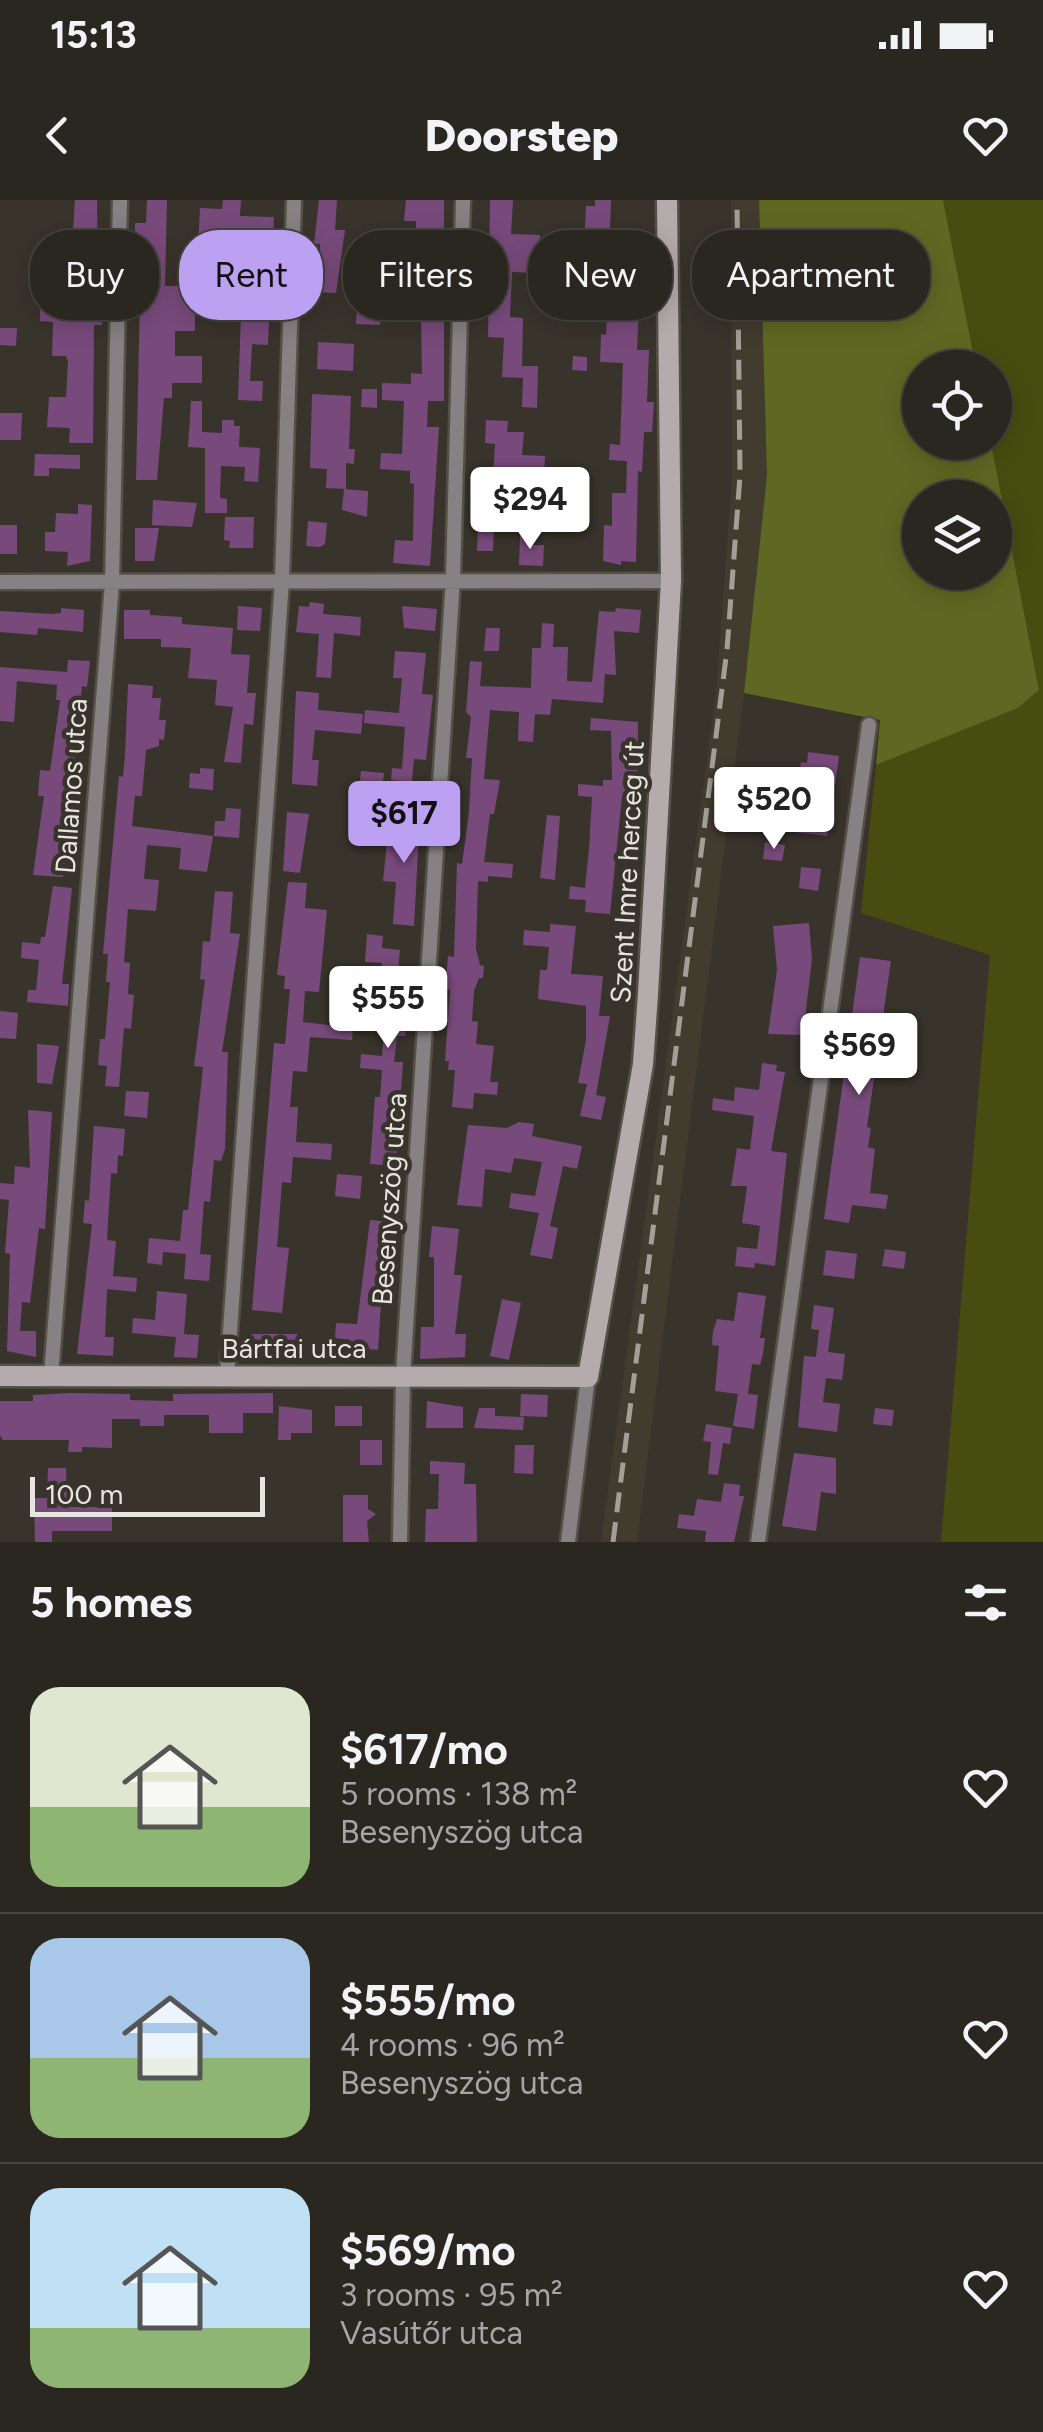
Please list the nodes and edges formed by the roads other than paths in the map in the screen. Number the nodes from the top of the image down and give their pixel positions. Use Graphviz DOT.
graph roads {
  1 [pos="120,200"];
  2 [pos="294,200"];
  3 [pos="462,200"];
  4 [pos="667,200"];
  5 [pos="453,578"];
  6 [pos="282,580"];
  7 [pos="671,581"];
  8 [pos="0,582"];
  9 [pos="112,583"];
  10 [pos="868,725"];
  11 [pos="227,1375"];
  12 [pos="0,1376"];
  13 [pos="51,1376"];
  14 [pos="403,1376"];
  15 [pos="588,1377"];
  16 [pos="400,1542"];
  17 [pos="568,1542"];
  18 [pos="758,1542"];
  1 -- 9 [label="street, Dallamos utca"];
  2 -- 6 [label="street"];
  3 -- 5 [label="street, Besenyszög utca"];
  4 -- 7 [label="street, Szent Imre herceg út"];
  5 -- 6 [label="street"];
  5 -- 7 [label="street"];
  5 -- 14 [label="street, Besenyszög utca"];
  6 -- 9 [label="street"];
  6 -- 11 [label="street"];
  7 -- 15 [label="street, Szent Imre herceg út"];
  8 -- 9 [label="street"];
  9 -- 13 [label="street, Dallamos utca"];
  10 -- 18 [label="street"];
  11 -- 13 [label="street, Bártfai utca"];
  11 -- 14 [label="street, Bártfai utca"];
  12 -- 13 [label="street, Bártfai utca"];
  14 -- 15 [label="street, Bártfai utca"];
  14 -- 16 [label="street, Besenyszög utca"];
  15 -- 17 [label="street, Szent Imre herceg út"];
}
